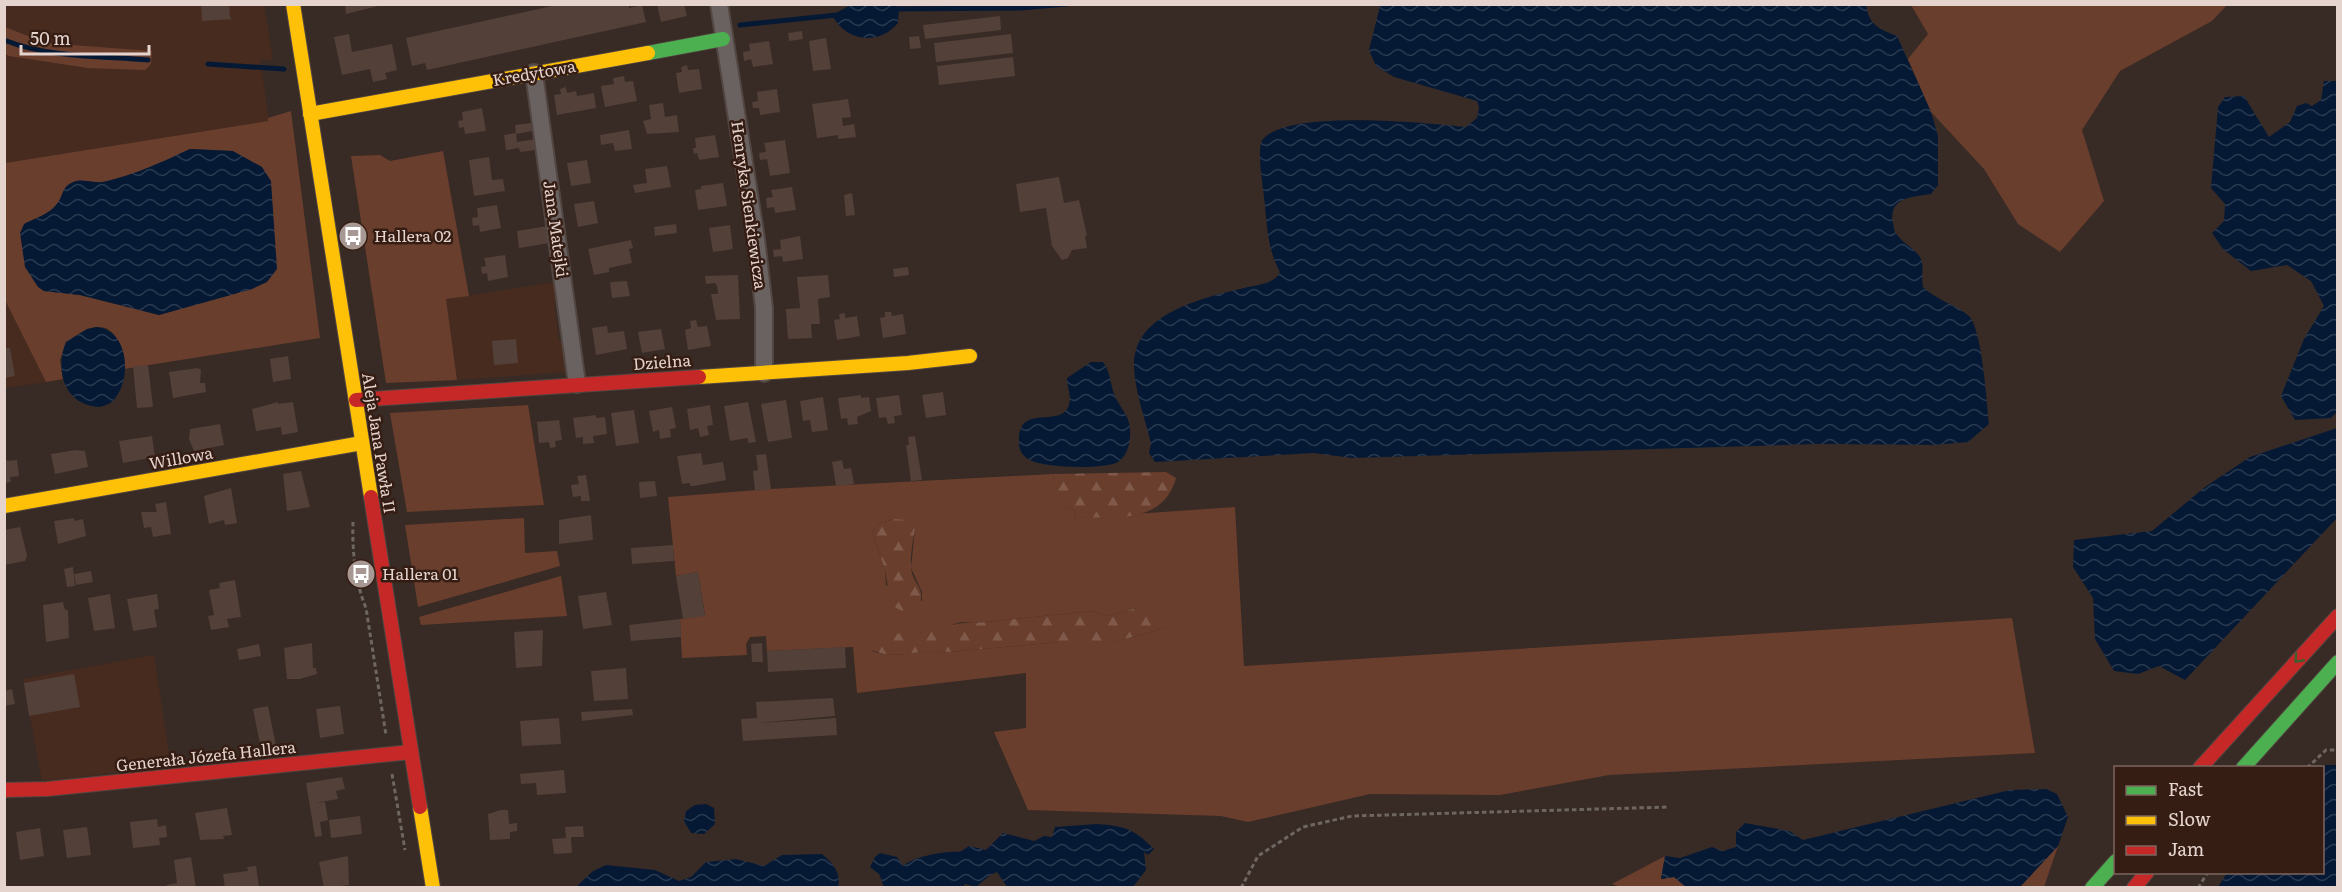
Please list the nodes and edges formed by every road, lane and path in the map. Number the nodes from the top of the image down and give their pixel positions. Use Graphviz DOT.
graph roads {
  1 [pos="293,4"];
  2 [pos="719,4"];
  3 [pos="723,39"];
  4 [pos="534,73"];
  5 [pos="310,114"];
  6 [pos="970,356"];
  7 [pos="764,373"];
  8 [pos="577,384"];
  9 [pos="356,400"];
  10 [pos="362,443"];
  11 [pos="4,506"];
  12 [pos="353,519"];
  13 [pos="2337,616"];
  14 [pos="2337,662"];
  15 [pos="387,745"];
  16 [pos="2337,750"];
  17 [pos="411,752"];
  18 [pos="2202,766"];
  19 [pos="2244,766"];
  20 [pos="2309,766"];
  21 [pos="4,790"];
  22 [pos="1669,807"];
  23 [pos="2114,862"];
  24 [pos="2146,874"];
  25 [pos="2207,874"];
  26 [pos="433,888"];
  27 [pos="1240,888"];
  28 [pos="2092,888"];
  29 [pos="2134,888"];
  30 [pos="2198,888"];
  1 -- 5 [label="street, Aleja Jana Pawła II"];
  2 -- 3 [label="street"];
  3 -- 4 [label="street, Kredytowa"];
  3 -- 7 [label="street, Henryka Sienkiewicza"];
  4 -- 5 [label="street, Kredytowa"];
  4 -- 8 [label="street, Jana Matejki"];
  5 -- 9 [label="street, Aleja Jana Pawła II"];
  6 -- 7 [label="street, Dzielna"];
  7 -- 8 [label="street, Dzielna"];
  8 -- 9 [label="street, Dzielna"];
  9 -- 10 [label="street, Aleja Jana Pawła II"];
  10 -- 11 [label="street, Willowa"];
  10 -- 17 [label="street, Aleja Jana Pawła II"];
  12 -- 15 [label="path"];
  13 -- 18 [label="street, one-way"];
  14 -- 19 [label="street"];
  16 -- 20 [label="path"];
  17 -- 21 [label="street, Generała Józefa Hallera"];
  17 -- 26 [label="street, Aleja Jana Pawła II"];
  22 -- 27 [label="path"];
  23 -- 28 [label="street"];
  24 -- 29 [label="street"];
  25 -- 30 [label="path"];
}
